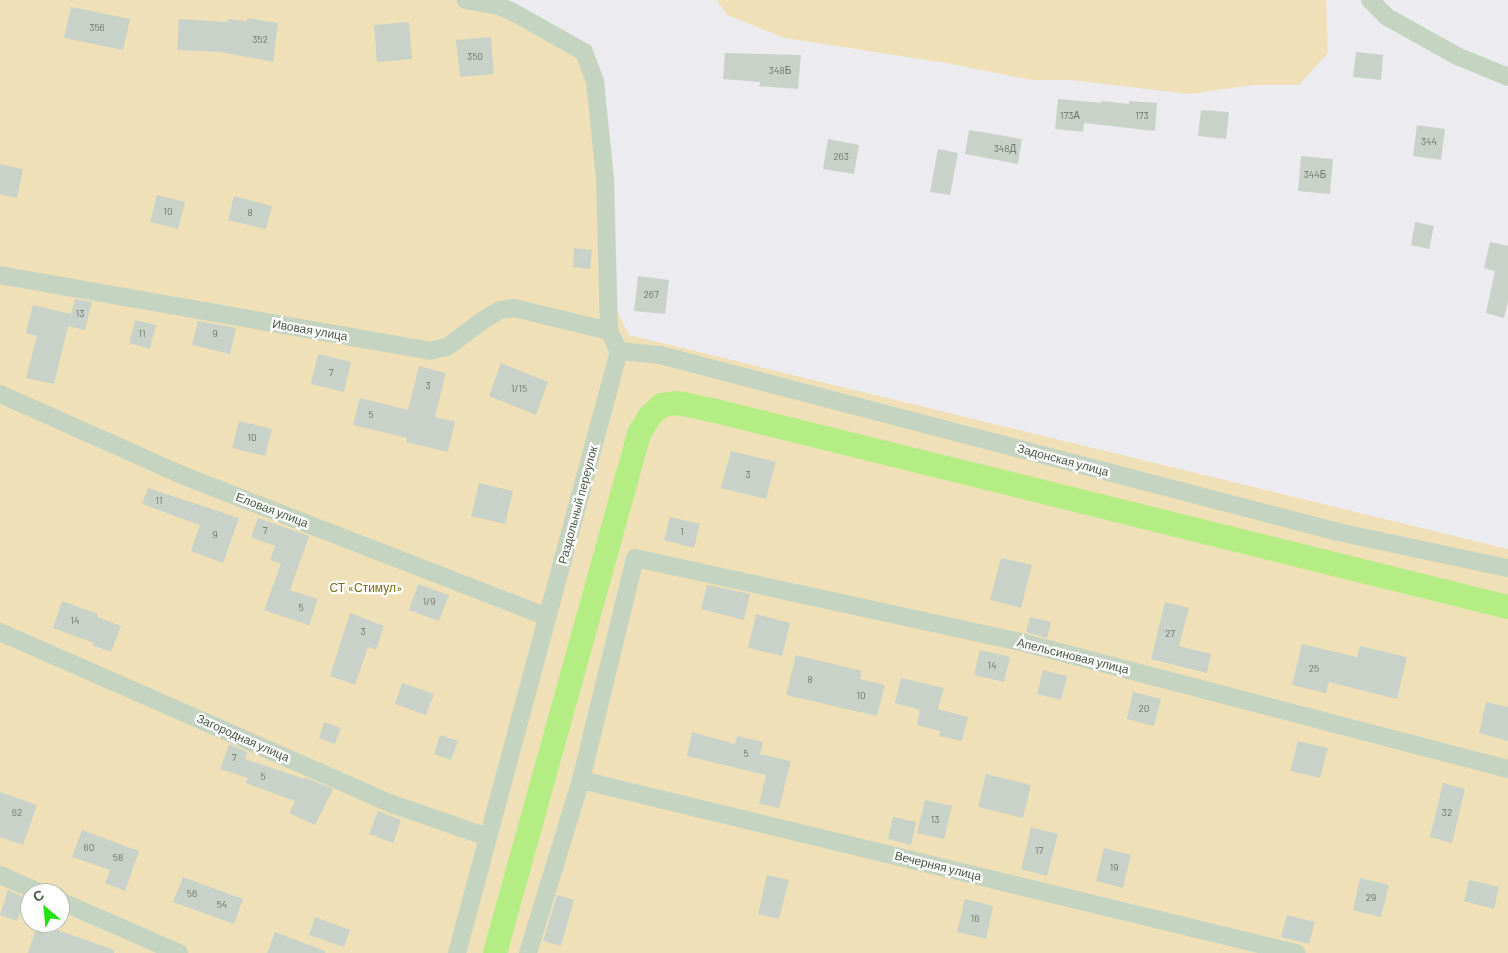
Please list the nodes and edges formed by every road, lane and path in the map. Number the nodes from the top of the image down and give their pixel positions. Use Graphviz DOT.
graph roads {
  1 [pos="466,0"];
  2 [pos="1370,0"];
  3 [pos="1508,77"];
  4 [pos="0,275"];
  5 [pos="609,331"];
  6 [pos="619,351"];
  7 [pos="0,394"];
  8 [pos="1508,568"];
  9 [pos="548,617"];
  10 [pos="0,632"];
  11 [pos="1508,769"];
  12 [pos="580,780"];
  13 [pos="488,837"];
  14 [pos="0,875"];
  15 [pos="20,884"];
  16 [pos="70,905"];
  17 [pos="180,953"];
  18 [pos="457,953"];
  19 [pos="528,953"];
  20 [pos="1296,953"];
  1 -- 5 [label="street"];
  2 -- 3 [label="street"];
  4 -- 5 [label="street, Ивовая улица"];
  5 -- 6 [label="street"];
  6 -- 8 [label="street, Задонская улица"];
  6 -- 9 [label="street, Раздольный переулок"];
  7 -- 9 [label="street, Еловая улица"];
  9 -- 13 [label="street, Раздольный переулок"];
  10 -- 13 [label="street, Загородная улица"];
  11 -- 12 [label="street, Апельсиновая улица"];
  12 -- 19 [label="street"];
  12 -- 20 [label="street, Вечерняя улица"];
  13 -- 18 [label="street, Раздольный переулок"];
  14 -- 15 [label="street"];
  16 -- 17 [label="street"];
}
